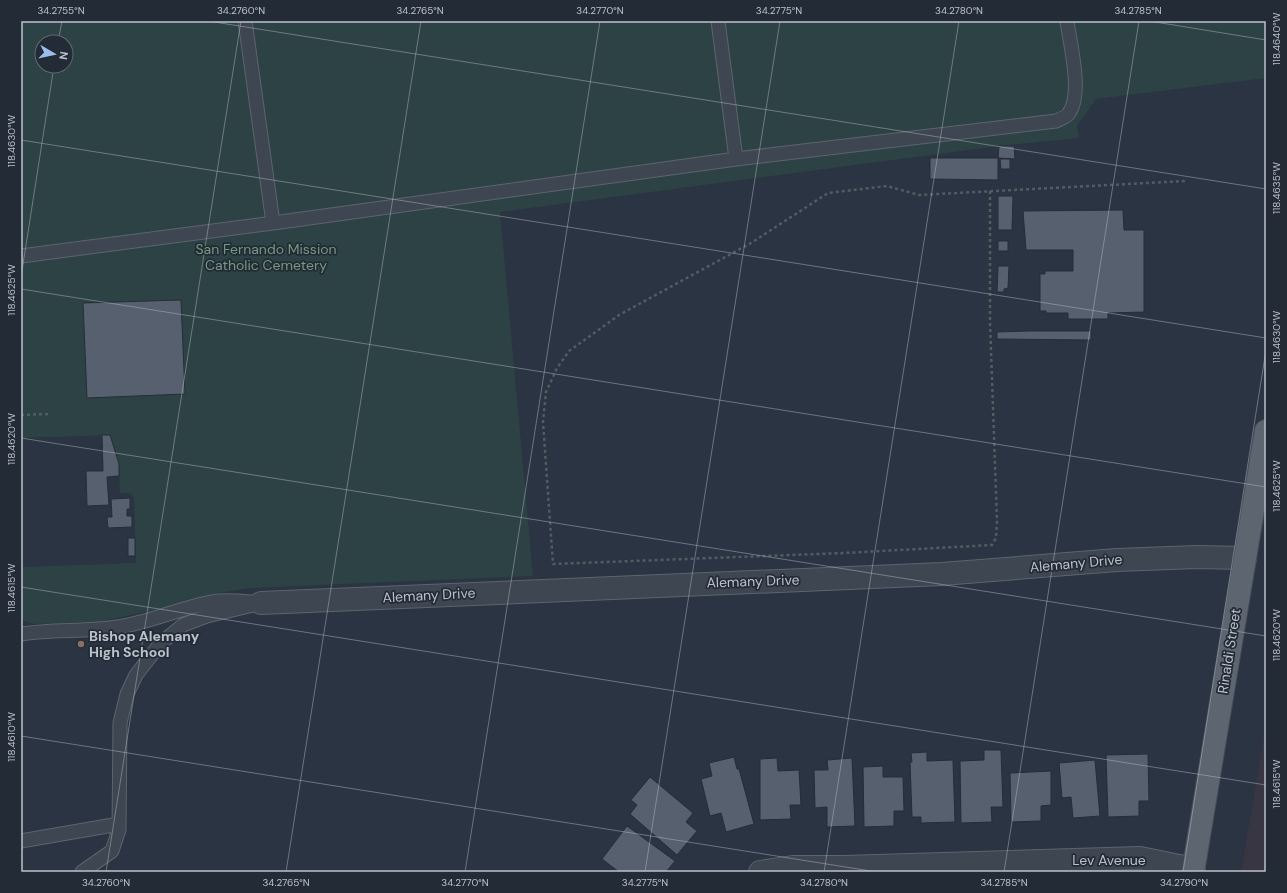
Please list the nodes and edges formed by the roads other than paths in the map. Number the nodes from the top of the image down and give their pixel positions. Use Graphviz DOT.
graph roads {
  1 [pos="245,21"];
  2 [pos="718,21"];
  3 [pos="1066,21"];
  4 [pos="736,159"];
  5 [pos="273,223"];
  6 [pos="21,256"];
  7 [pos="1266,431"];
  8 [pos="1244,558"];
  9 [pos="261,603"];
  10 [pos="21,634"];
  11 [pos="118,824"];
  12 [pos="21,841"];
  13 [pos="1193,870"];
  14 [pos="82,872"];
  15 [pos="760,872"];
  1 -- 5 [label="lane"];
  2 -- 4 [label="lane"];
  3 -- 4 [label="lane"];
  4 -- 5 [label="lane"];
  5 -- 6 [label="lane"];
  7 -- 8 [label="main road, Rinaldi Street"];
  8 -- 9 [label="street, Alemany Drive"];
  8 -- 13 [label="main road, Rinaldi Street"];
  9 -- 10 [label="lane"];
  9 -- 11 [label="lane"];
  11 -- 12 [label="lane"];
  11 -- 14 [label="lane"];
  13 -- 15 [label="street, Lev Avenue"];
}
